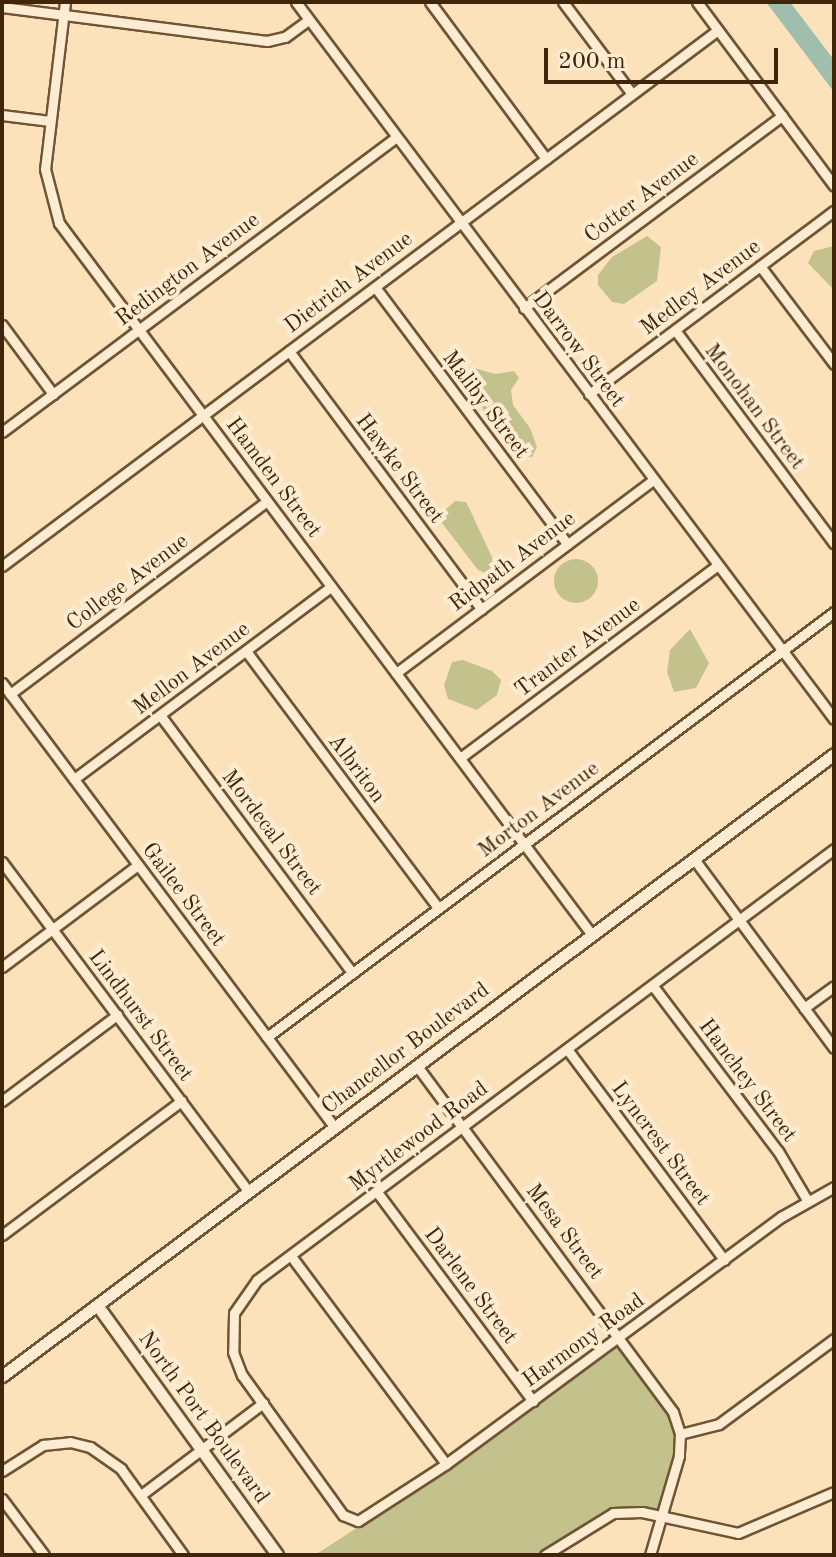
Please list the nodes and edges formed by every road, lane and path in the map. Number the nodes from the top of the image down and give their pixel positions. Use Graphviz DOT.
graph roads {
  1 [pos="65,2"];
  2 [pos="296,2"];
  3 [pos="430,2"];
  4 [pos="563,2"];
  5 [pos="697,2"];
  6 [pos="2,7"];
  7 [pos="64,15"];
  8 [pos="308,20"];
  9 [pos="718,30"];
  10 [pos="632,94"];
  11 [pos="2,115"];
  12 [pos="782,116"];
  13 [pos="50,121"];
  14 [pos="396,137"];
  15 [pos="546,159"];
  16 [pos="834,186"];
  17 [pos="834,211"];
  18 [pos="460,223"];
  19 [pos="760,266"];
  20 [pos="375,287"];
  21 [pos="524,308"];
  22 [pos="2,325"];
  23 [pos="139,329"];
  24 [pos="675,330"];
  25 [pos="289,351"];
  26 [pos="834,364"];
  27 [pos="53,394"];
  28 [pos="589,394"];
  29 [pos="203,415"];
  30 [pos="2,432"];
  31 [pos="653,480"];
  32 [pos="267,501"];
  33 [pos="834,543"];
  34 [pos="567,544"];
  35 [pos="2,566"];
  36 [pos="717,566"];
  37 [pos="331,587"];
  38 [pos="481,609"];
  39 [pos="834,612"];
  40 [pos="246,651"];
  41 [pos="781,652"];
  42 [pos="396,673"];
  43 [pos="2,683"];
  44 [pos="10,694"];
  45 [pos="160,715"];
  46 [pos="834,719"];
  47 [pos="834,754"];
  48 [pos="460,758"];
  49 [pos="74,779"];
  50 [pos="524,844"];
  51 [pos="834,849"];
  52 [pos="694,859"];
  53 [pos="2,862"];
  54 [pos="138,865"];
  55 [pos="438,908"];
  56 [pos="739,920"];
  57 [pos="52,929"];
  58 [pos="592,935"];
  59 [pos="2,967"];
  60 [pos="352,973"];
  61 [pos="653,986"];
  62 [pos="834,986"];
  63 [pos="804,1008"];
  64 [pos="117,1015"];
  65 [pos="267,1037"];
  66 [pos="834,1048"];
  67 [pos="567,1049"];
  68 [pos="417,1066"];
  69 [pos="2,1101"];
  70 [pos="181,1101"];
  71 [pos="463,1127"];
  72 [pos="335,1128"];
  73 [pos="834,1187"];
  74 [pos="249,1192"];
  75 [pos="377,1192"];
  76 [pos="807,1200"];
  77 [pos="2,1235"];
  78 [pos="291,1256"];
  79 [pos="724,1260"];
  80 [pos="97,1305"];
  81 [pos="621,1338"];
  82 [pos="834,1339"];
  83 [pos="2,1376"];
  84 [pos="533,1401"];
  85 [pos="263,1403"];
  86 [pos="680,1434"];
  87 [pos="202,1449"];
  88 [pos="446,1464"];
  89 [pos="2,1471"];
  90 [pos="834,1492"];
  91 [pos="141,1495"];
  92 [pos="2,1499"];
  93 [pos="661,1516"];
  94 [pos="353,1521"];
  95 [pos="44,1555"];
  96 [pos="183,1555"];
  97 [pos="277,1555"];
  98 [pos="545,1555"];
  99 [pos="650,1555"];
  1 -- 7 [label="street, Hamden Street"];
  2 -- 8 [label="street, Darrow Street"];
  3 -- 15 [label="street"];
  4 -- 10 [label="street"];
  5 -- 9 [label="street"];
  6 -- 7 [label="street"];
  7 -- 8 [label="street"];
  7 -- 13 [label="street, Hamden Street"];
  8 -- 14 [label="street, Darrow Street"];
  9 -- 10 [label="street, Dietrich Avenue"];
  9 -- 12 [label="street"];
  10 -- 15 [label="street, Dietrich Avenue"];
  11 -- 13 [label="street"];
  12 -- 16 [label="street"];
  12 -- 21 [label="street, Cotter Avenue"];
  13 -- 23 [label="street, Hamden Street"];
  14 -- 18 [label="street, Darrow Street"];
  14 -- 23 [label="street, Redington Avenue"];
  15 -- 18 [label="street, Dietrich Avenue"];
  17 -- 19 [label="street, Medley Avenue"];
  18 -- 20 [label="street, Dietrich Avenue"];
  18 -- 21 [label="street, Darrow Street"];
  19 -- 24 [label="street, Medley Avenue"];
  19 -- 26 [label="street"];
  20 -- 25 [label="street, Dietrich Avenue"];
  20 -- 34 [label="street, Maliby Street"];
  21 -- 28 [label="street, Darrow Street"];
  22 -- 27 [label="street"];
  23 -- 27 [label="street, Redington Avenue"];
  23 -- 29 [label="street, Hamden Street"];
  24 -- 28 [label="street, Medley Avenue"];
  24 -- 33 [label="street, Monohan Street"];
  25 -- 29 [label="street, Dietrich Avenue"];
  25 -- 38 [label="street, Hawke Street"];
  27 -- 30 [label="street, Redington Avenue"];
  28 -- 31 [label="street, Darrow Street"];
  29 -- 32 [label="street, Hamden Street"];
  29 -- 35 [label="street, Dietrich Avenue"];
  31 -- 34 [label="street, Ridpath Avenue"];
  31 -- 36 [label="street, Darrow Street"];
  32 -- 37 [label="street, Hamden Street"];
  32 -- 44 [label="street, College Avenue"];
  34 -- 38 [label="street, Ridpath Avenue"];
  36 -- 41 [label="street, Darrow Street"];
  36 -- 48 [label="street, Tranter Avenue"];
  37 -- 40 [label="street, Mellon Avenue"];
  37 -- 42 [label="street, Hamden Street"];
  38 -- 42 [label="street, Ridpath Avenue"];
  39 -- 41 [label="street, Morton Avenue"];
  40 -- 45 [label="street, Mellon Avenue"];
  40 -- 55 [label="street, Albriton"];
  41 -- 46 [label="street, Darrow Street"];
  41 -- 50 [label="street, Morton Avenue"];
  42 -- 48 [label="street, Hamden Street"];
  43 -- 44 [label="street, Gailee Street"];
  44 -- 49 [label="street, Gailee Street"];
  45 -- 49 [label="street, Mellon Avenue"];
  45 -- 60 [label="street, Mordecal Street"];
  47 -- 52 [label="street, Chancellor Boulevard"];
  48 -- 50 [label="street, Hamden Street"];
  49 -- 54 [label="street, Gailee Street"];
  50 -- 55 [label="street, Morton Avenue"];
  50 -- 58 [label="street, Hamden Street"];
  51 -- 56 [label="street, Myrtlewood Road"];
  52 -- 56 [label="street"];
  52 -- 58 [label="street, Chancellor Boulevard"];
  53 -- 57 [label="street, Lindhurst Street"];
  54 -- 57 [label="street"];
  54 -- 65 [label="street, Gailee Street"];
  55 -- 60 [label="street, Morton Avenue"];
  56 -- 61 [label="street, Myrtlewood Road"];
  56 -- 63 [label="street"];
  57 -- 59 [label="street"];
  57 -- 64 [label="street, Lindhurst Street"];
  58 -- 68 [label="street, Chancellor Boulevard"];
  60 -- 65 [label="street, Morton Avenue"];
  61 -- 67 [label="street, Myrtlewood Road"];
  61 -- 76 [label="street, Hanchey Street"];
  62 -- 63 [label="street"];
  63 -- 66 [label="street"];
  64 -- 69 [label="street"];
  64 -- 70 [label="street, Lindhurst Street"];
  65 -- 72 [label="street, Gailee Street"];
  67 -- 71 [label="street, Myrtlewood Road"];
  67 -- 79 [label="street, Lyncrest Street"];
  68 -- 71 [label="street, Mesa Street"];
  68 -- 72 [label="street, Chancellor Boulevard"];
  70 -- 74 [label="street, Lindhurst Street"];
  70 -- 77 [label="street"];
  71 -- 75 [label="street, Myrtlewood Road"];
  71 -- 81 [label="street, Mesa Street"];
  72 -- 74 [label="street, Chancellor Boulevard"];
  73 -- 76 [label="street, Harmony Road"];
  74 -- 80 [label="street, Chancellor Boulevard"];
  75 -- 78 [label="street, Myrtlewood Road"];
  75 -- 84 [label="street, Darlene Street"];
  76 -- 79 [label="street, Harmony Road"];
  78 -- 85 [label="street, Myrtlewood Road"];
  78 -- 88 [label="street"];
  79 -- 81 [label="street, Harmony Road"];
  80 -- 83 [label="street, Chancellor Boulevard"];
  80 -- 87 [label="street, North Port Boulevard"];
  81 -- 84 [label="street, Harmony Road"];
  81 -- 86 [label="street, Mesa Street"];
  82 -- 86 [label="street"];
  84 -- 88 [label="street, Harmony Road"];
  85 -- 87 [label="street"];
  85 -- 94 [label="street, Myrtlewood Road"];
  86 -- 93 [label="street"];
  87 -- 91 [label="street"];
  87 -- 97 [label="street, North Port Boulevard"];
  88 -- 94 [label="street, Harmony Road"];
  89 -- 91 [label="street"];
  90 -- 93 [label="street"];
  91 -- 96 [label="street"];
  92 -- 95 [label="street"];
  93 -- 98 [label="street"];
  93 -- 99 [label="street"];
}
